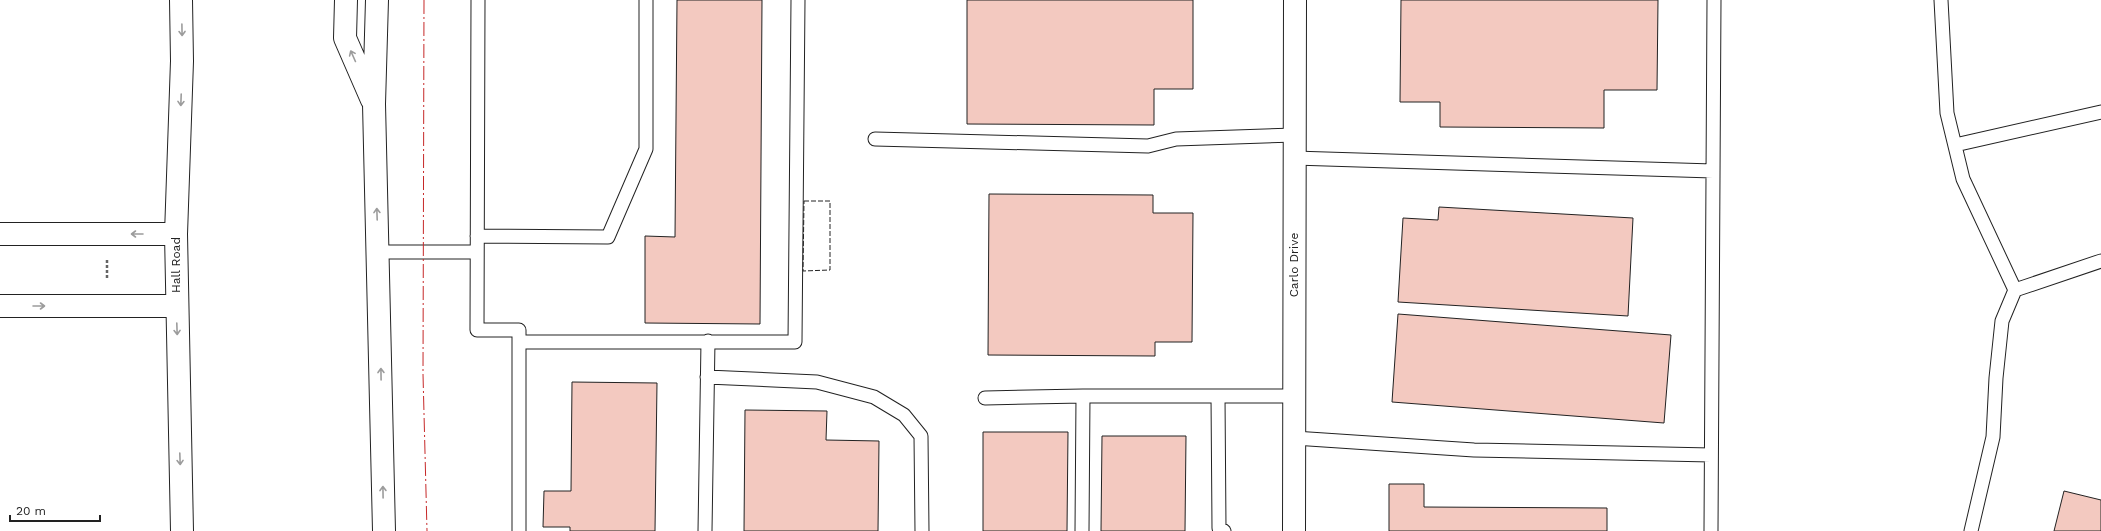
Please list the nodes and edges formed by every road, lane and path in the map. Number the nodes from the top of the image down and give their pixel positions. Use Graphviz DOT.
graph roads {
  1 [pos="181,0"];
  2 [pos="346,0"];
  3 [pos="377,0"];
  4 [pos="478,0"];
  5 [pos="646,0"];
  6 [pos="798,0"];
  7 [pos="1295,0"];
  8 [pos="1714,0"];
  9 [pos="1941,0"];
  10 [pos="374,104"];
  11 [pos="2101,112"];
  12 [pos="1294,135"];
  13 [pos="875,139"];
  14 [pos="1955,145"];
  15 [pos="1294,158"];
  16 [pos="1713,171"];
  17 [pos="0,234"];
  18 [pos="176,234"];
  19 [pos="478,236"];
  20 [pos="378,252"];
  21 [pos="477,252"];
  22 [pos="107,257"];
  23 [pos="2101,261"];
  24 [pos="107,285"];
  25 [pos="2015,290"];
  26 [pos="0,306"];
  27 [pos="176,306"];
  28 [pos="519,342"];
  29 [pos="708,342"];
  30 [pos="707,377"];
  31 [pos="1083,396"];
  32 [pos="1218,396"];
  33 [pos="1294,396"];
  34 [pos="984,398"];
  35 [pos="1294,438"];
  36 [pos="1711,455"];
  37 [pos="182,531"];
  38 [pos="384,531"];
  39 [pos="519,531"];
  40 [pos="705,531"];
  41 [pos="922,531"];
  42 [pos="1082,531"];
  43 [pos="1224,531"];
  44 [pos="1294,531"];
  45 [pos="1710,531"];
  46 [pos="1971,531"];
  1 -- 18 [label="main road, Hall Road, one-way"];
  10 -- 2 [label="main road, one-way"];
  3 -- 10 [label="main road"];
  4 -- 19 [label="lane"];
  5 -- 19 [label="lane"];
  6 -- 29 [label="lane"];
  7 -- 12 [label="main road, Carlo Drive"];
  8 -- 16 [label="lane"];
  9 -- 14 [label="lane"];
  20 -- 10 [label="main road, one-way"];
  11 -- 14 [label="lane"];
  12 -- 13 [label="lane"];
  12 -- 15 [label="main road, Carlo Drive"];
  14 -- 25 [label="lane"];
  15 -- 16 [label="lane"];
  15 -- 33 [label="main road, Carlo Drive"];
  16 -- 36 [label="lane"];
  18 -- 17 [label="main road, one-way"];
  18 -- 27 [label="main road, Hall Road"];
  19 -- 21 [label="lane"];
  20 -- 21 [label="lane"];
  38 -- 20 [label="main road, one-way"];
  21 -- 28 [label="lane"];
  22 -- 24 [label="path"];
  23 -- 25 [label="lane"];
  25 -- 46 [label="lane"];
  26 -- 27 [label="main road, one-way"];
  27 -- 37 [label="main road, Hall Road, one-way"];
  28 -- 29 [label="lane"];
  28 -- 39 [label="lane"];
  29 -- 30 [label="lane"];
  30 -- 40 [label="lane"];
  30 -- 41 [label="lane"];
  31 -- 32 [label="lane"];
  31 -- 34 [label="lane"];
  31 -- 42 [label="lane"];
  32 -- 33 [label="lane"];
  32 -- 43 [label="lane"];
  33 -- 35 [label="main road, Carlo Drive"];
  35 -- 36 [label="lane"];
  35 -- 44 [label="main road, Carlo Drive"];
  36 -- 45 [label="lane"];
}
